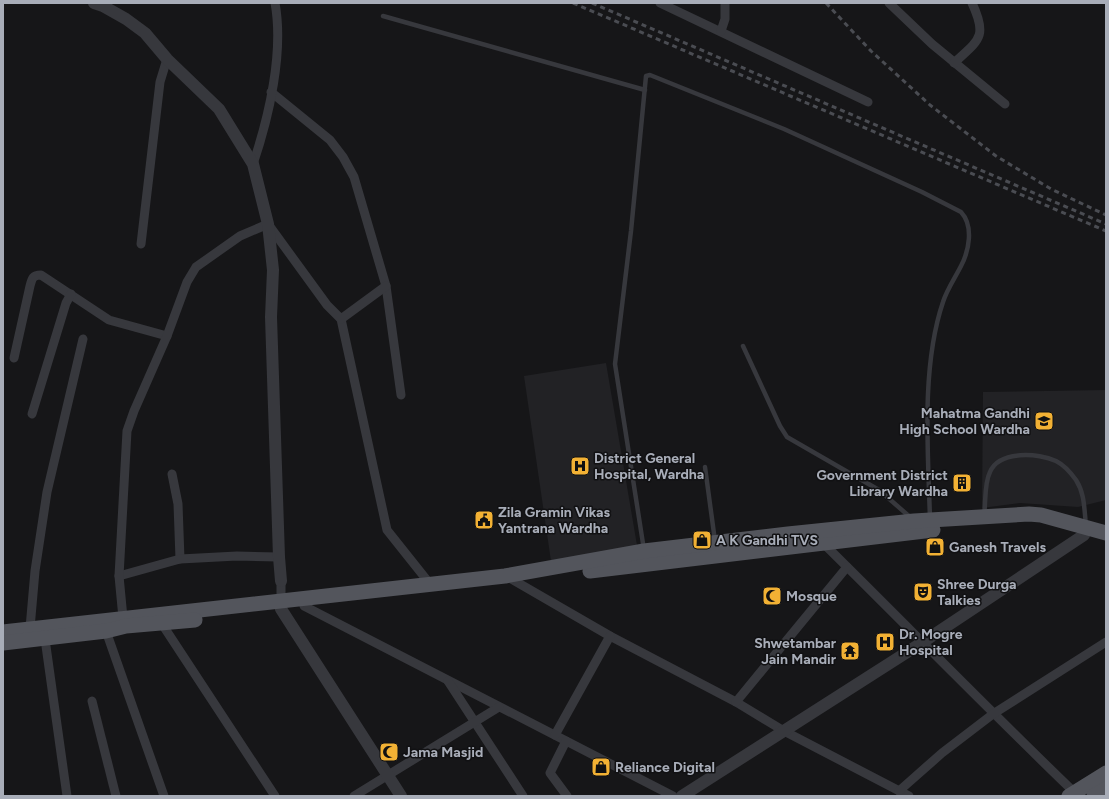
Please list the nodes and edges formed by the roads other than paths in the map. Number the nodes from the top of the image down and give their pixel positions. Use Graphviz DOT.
graph roads {
  1 [pos="94,3"];
  2 [pos="274,3"];
  3 [pos="660,3"];
  4 [pos="725,3"];
  5 [pos="889,3"];
  6 [pos="972,3"];
  7 [pos="383,16"];
  8 [pos="721,31"];
  9 [pos="167,59"];
  10 [pos="954,63"];
  11 [pos="645,90"];
  12 [pos="271,92"];
  13 [pos="868,102"];
  14 [pos="1005,104"];
  15 [pos="253,164"];
  16 [pos="268,224"];
  17 [pos="141,244"];
  18 [pos="386,286"];
  19 [pos="71,294"];
  20 [pos="341,319"];
  21 [pos="166,336"];
  22 [pos="83,339"];
  23 [pos="743,346"];
  24 [pos="14,358"];
  25 [pos="401,395"];
  26 [pos="32,414"];
  27 [pos="705,467"];
  28 [pos="172,474"];
  29 [pos="984,516"];
  30 [pos="930,520"];
  31 [pos="914,521"];
  32 [pos="1085,531"];
  33 [pos="1106,533"];
  34 [pos="1106,541"];
  35 [pos="716,543"];
  36 [pos="823,543"];
  37 [pos="644,551"];
  38 [pos="279,557"];
  39 [pos="180,559"];
  40 [pos="847,566"];
  41 [pos="119,576"];
  42 [pos="510,578"];
  43 [pos="281,581"];
  44 [pos="430,584"];
  45 [pos="281,604"];
  46 [pos="304,606"];
  47 [pos="123,618"];
  48 [pos="162,624"];
  49 [pos="106,631"];
  50 [pos="24,633"];
  51 [pos="610,636"];
  52 [pos="4,637"];
  53 [pos="45,638"];
  54 [pos="924,642"];
  55 [pos="1106,642"];
  56 [pos="447,680"];
  57 [pos="92,701"];
  58 [pos="736,702"];
  59 [pos="500,707"];
  60 [pos="993,714"];
  61 [pos="475,722"];
  62 [pos="784,731"];
  63 [pos="555,735"];
  64 [pos="566,741"];
  65 [pos="1106,773"];
  66 [pos="388,776"];
  67 [pos="1106,789"];
  68 [pos="900,791"];
  69 [pos="1072,794"];
  70 [pos="67,796"];
  71 [pos="116,796"];
  72 [pos="164,796"];
  73 [pos="275,796"];
  74 [pos="354,796"];
  75 [pos="401,796"];
  76 [pos="523,796"];
  77 [pos="567,796"];
  78 [pos="673,796"];
  79 [pos="682,796"];
  80 [pos="909,796"];
  81 [pos="1094,796"];
  1 -- 9 [label="street"];
  2 -- 12 [label="street"];
  3 -- 8 [label="street"];
  4 -- 8 [label="street"];
  5 -- 10 [label="street"];
  6 -- 10 [label="street"];
  7 -- 11 [label="lane"];
  8 -- 13 [label="street"];
  9 -- 15 [label="street"];
  9 -- 17 [label="street"];
  10 -- 14 [label="street"];
  11 -- 30 [label="lane"];
  11 -- 37 [label="lane"];
  12 -- 15 [label="street"];
  12 -- 18 [label="street"];
  15 -- 16 [label="street"];
  16 -- 20 [label="street"];
  16 -- 21 [label="street"];
  16 -- 38 [label="street"];
  18 -- 20 [label="street"];
  18 -- 25 [label="street"];
  19 -- 21 [label="street"];
  19 -- 24 [label="street"];
  19 -- 26 [label="street"];
  20 -- 44 [label="street"];
  21 -- 41 [label="street"];
  22 -- 50 [label="street"];
  23 -- 31 [label="lane"];
  27 -- 35 [label="lane"];
  28 -- 39 [label="street"];
  29 -- 30 [label="main road"];
  29 -- 32 [label="main road"];
  29 -- 32 [label="lane"];
  30 -- 31 [label="main road"];
  31 -- 35 [label="main road"];
  32 -- 33 [label="main road"];
  32 -- 34 [label="main road"];
  32 -- 36 [label="main road"];
  32 -- 54 [label="street"];
  35 -- 37 [label="main road"];
  36 -- 40 [label="street"];
  36 -- 42 [label="main road"];
  37 -- 42 [label="main road"];
  38 -- 39 [label="street"];
  38 -- 43 [label="street"];
  39 -- 41 [label="street"];
  40 -- 54 [label="street"];
  40 -- 58 [label="street"];
  41 -- 47 [label="street"];
  42 -- 44 [label="main road"];
  42 -- 46 [label="main road"];
  42 -- 51 [label="street"];
  43 -- 45 [label="street"];
  44 -- 45 [label="main road"];
  45 -- 46 [label="main road"];
  45 -- 47 [label="main road"];
  45 -- 48 [label="main road"];
  45 -- 66 [label="street"];
  46 -- 56 [label="street"];
  47 -- 50 [label="main road"];
  48 -- 49 [label="main road"];
  48 -- 73 [label="street"];
  49 -- 53 [label="main road"];
  49 -- 72 [label="street"];
  50 -- 52 [label="main road"];
  50 -- 53 [label="main road"];
  51 -- 58 [label="street"];
  51 -- 63 [label="street"];
  53 -- 70 [label="street"];
  54 -- 60 [label="street"];
  54 -- 62 [label="street"];
  55 -- 60 [label="street"];
  56 -- 59 [label="street"];
  56 -- 61 [label="street"];
  57 -- 71 [label="street"];
  58 -- 62 [label="street"];
  59 -- 61 [label="street"];
  59 -- 63 [label="street"];
  60 -- 68 [label="street"];
  60 -- 69 [label="street"];
  61 -- 66 [label="street"];
  61 -- 76 [label="street"];
  62 -- 68 [label="street"];
  62 -- 79 [label="street"];
  63 -- 64 [label="street"];
  64 -- 77 [label="street"];
  64 -- 78 [label="street"];
  65 -- 69 [label="main road"];
  66 -- 74 [label="street"];
  66 -- 75 [label="street"];
  67 -- 81 [label="main road"];
  68 -- 80 [label="street"];
}
